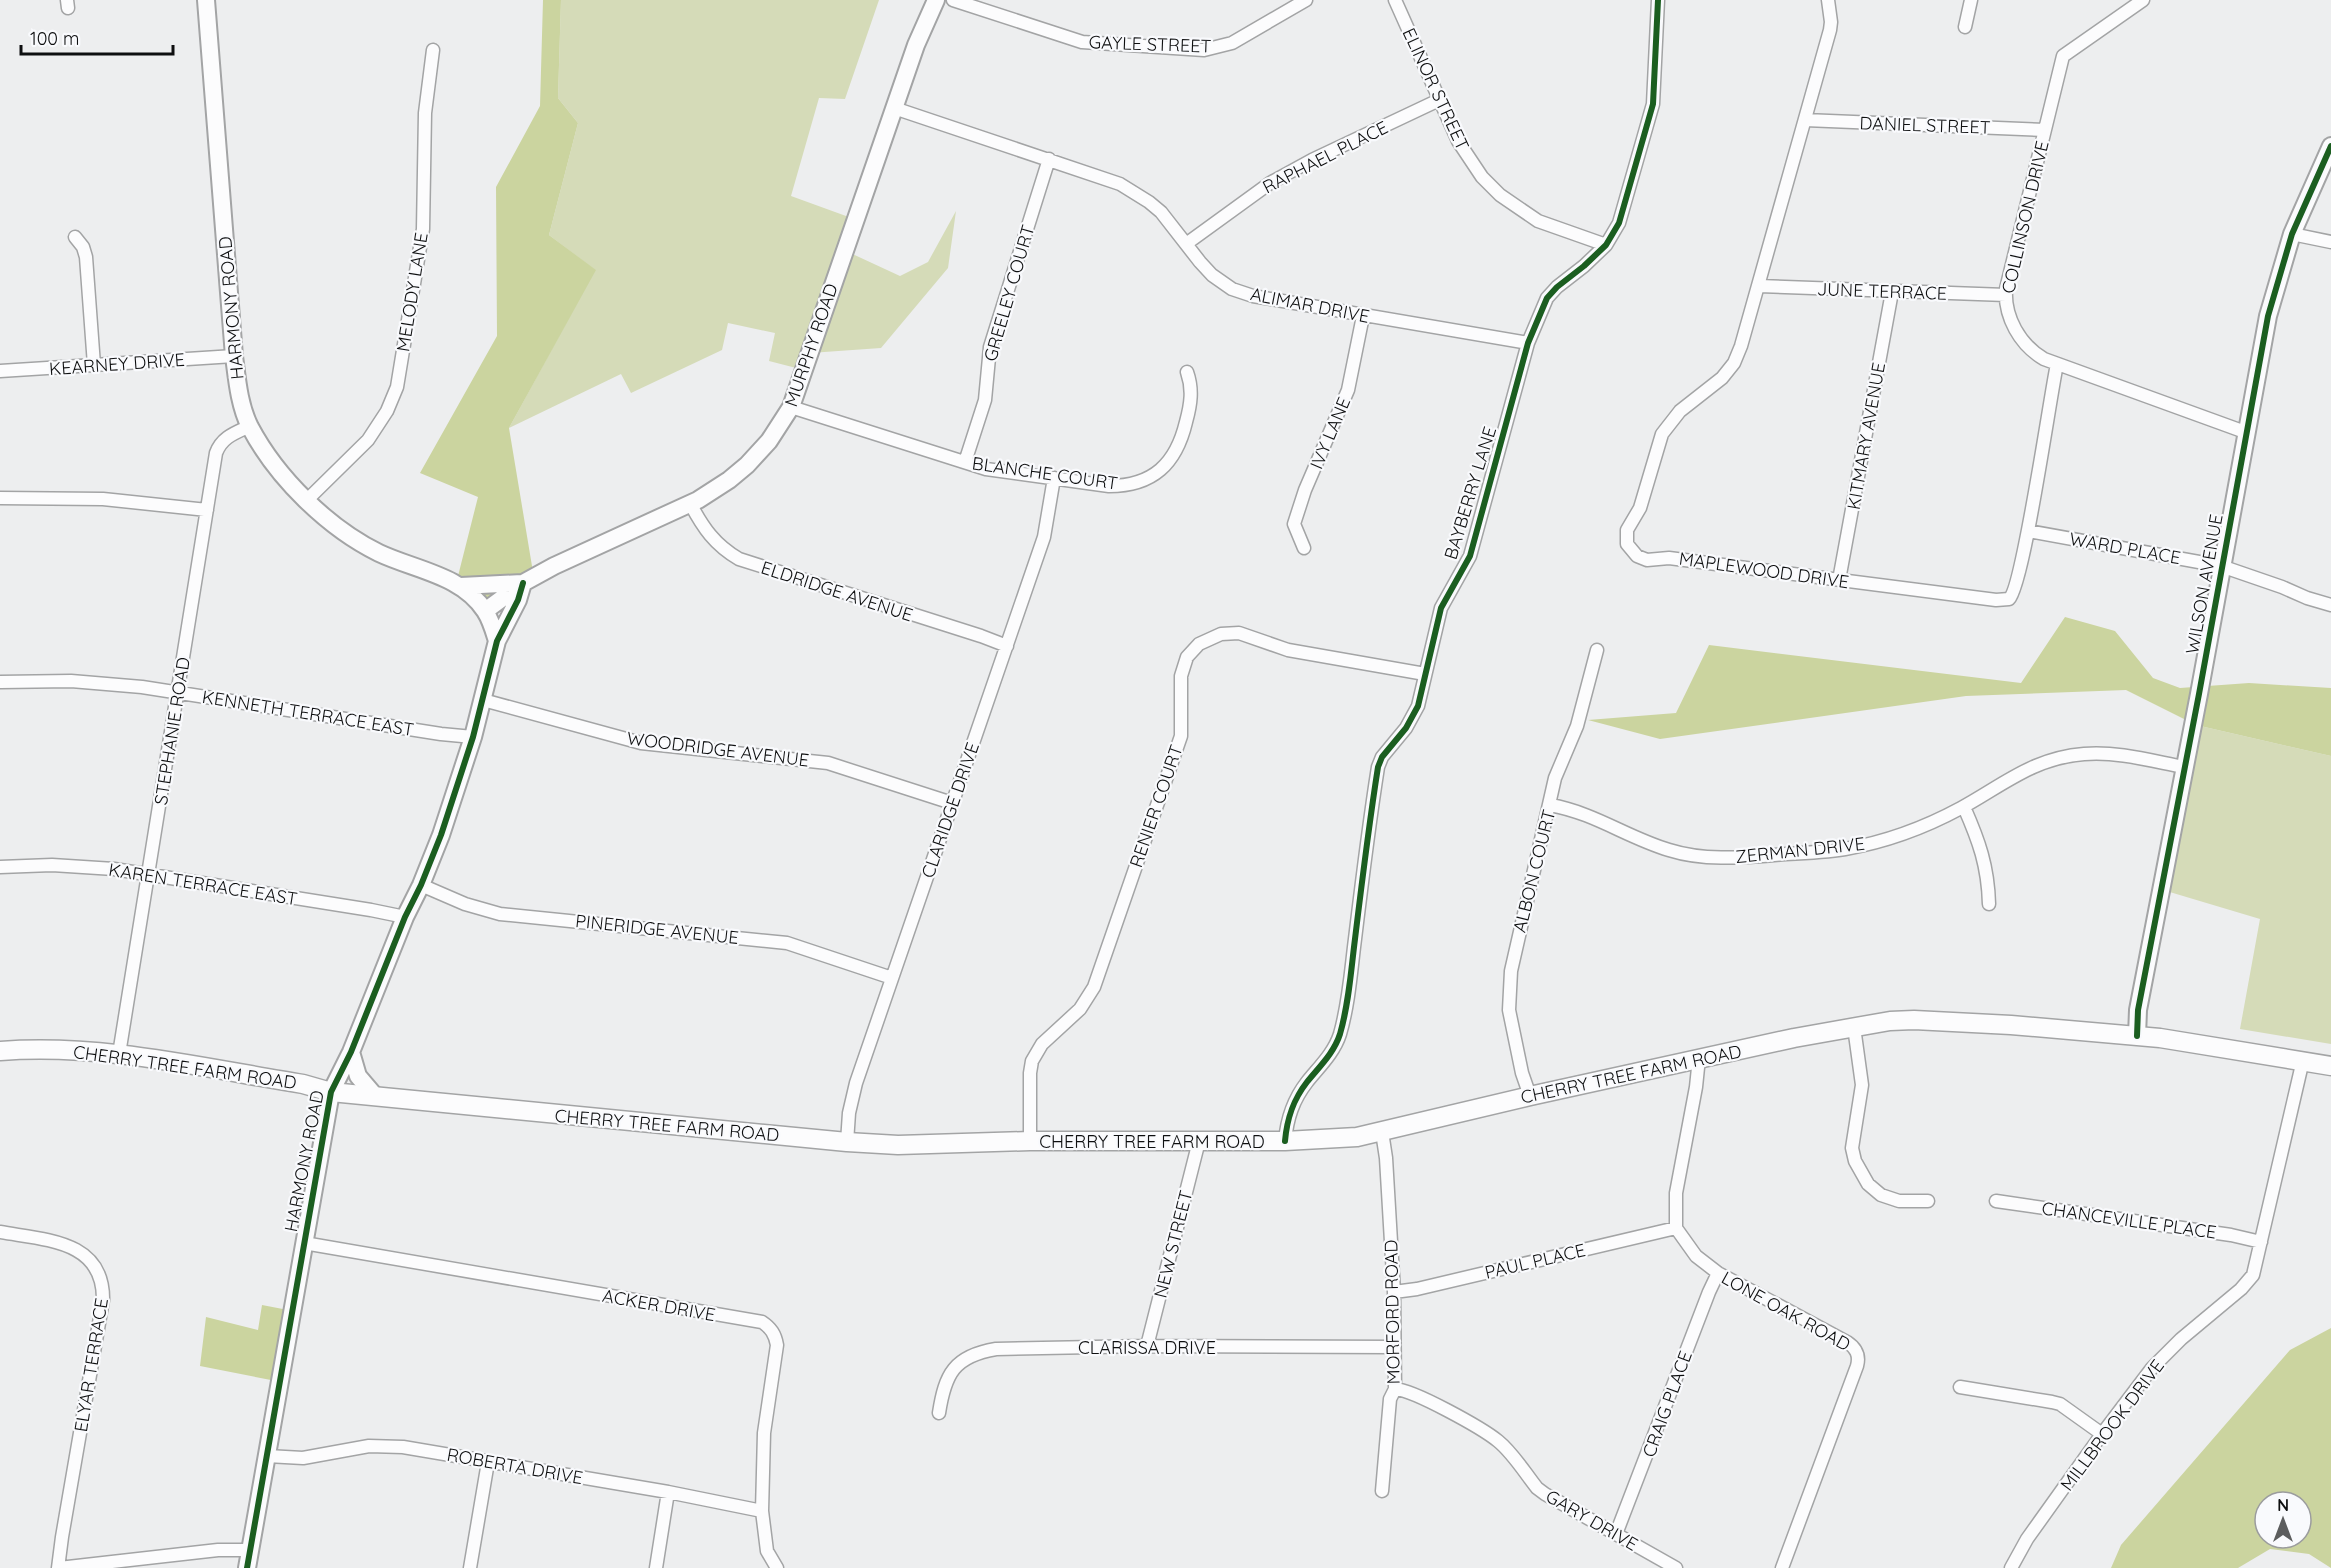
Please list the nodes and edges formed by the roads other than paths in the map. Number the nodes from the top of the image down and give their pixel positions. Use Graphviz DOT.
graph roads {
  1 [pos="206,0"];
  2 [pos="936,0"];
  3 [pos="953,0"];
  4 [pos="1306,0"];
  5 [pos="1395,0"];
  6 [pos="1658,0"];
  7 [pos="1828,0"];
  8 [pos="1971,0"];
  9 [pos="2143,0"];
  10 [pos="1287,4"];
  11 [pos="1965,27"];
  12 [pos="433,50"];
  13 [pos="1439,100"];
  14 [pos="894,108"];
  15 [pos="1805,120"];
  16 [pos="2045,130"];
  17 [pos="2331,146"];
  18 [pos="1049,159"];
  19 [pos="2292,234"];
  20 [pos="75,237"];
  21 [pos="2331,242"];
  22 [pos="1186,244"];
  23 [pos="1606,245"];
  24 [pos="1759,286"];
  25 [pos="1892,292"];
  26 [pos="2006,295"];
  27 [pos="1363,316"];
  28 [pos="1528,343"];
  29 [pos="234,356"];
  30 [pos="2057,364"];
  31 [pos="94,365"];
  32 [pos="0,371"];
  33 [pos="1187,372"];
  34 [pos="791,407"];
  35 [pos="250,426"];
  36 [pos="2245,432"];
  37 [pos="965,462"];
  38 [pos="1054,478"];
  39 [pos="0,498"];
  40 [pos="307,500"];
  41 [pos="690,503"];
  42 [pos="207,510"];
  43 [pos="2028,531"];
  44 [pos="1304,548"];
  45 [pos="2221,566"];
  46 [pos="1839,580"];
  47 [pos="523,583"];
  48 [pos="461,586"];
  49 [pos="2331,605"];
  50 [pos="485,611"];
  51 [pos="497,641"];
  52 [pos="1007,646"];
  53 [pos="1596,650"];
  54 [pos="1425,674"];
  55 [pos="0,682"];
  56 [pos="178,693"];
  57 [pos="483,700"];
  58 [pos="472,737"];
  59 [pos="2184,767"];
  60 [pos="952,803"];
  61 [pos="1550,805"];
  62 [pos="1964,807"];
  63 [pos="0,867"];
  64 [pos="149,874"];
  65 [pos="421,885"];
  66 [pos="1989,904"];
  67 [pos="405,917"];
  68 [pos="892,978"];
  69 [pos="1854,1027"];
  70 [pos="2137,1036"];
  71 [pos="0,1051"];
  72 [pos="351,1052"];
  73 [pos="119,1054"];
  74 [pos="1699,1058"];
  75 [pos="2303,1060"];
  76 [pos="2331,1066"];
  77 [pos="331,1092"];
  78 [pos="375,1096"];
  79 [pos="1530,1096"];
  80 [pos="1382,1132"];
  81 [pos="1030,1141"];
  82 [pos="1199,1141"];
  83 [pos="1285,1141"];
  84 [pos="847,1142"];
  85 [pos="1996,1201"];
  86 [pos="1928,1202"];
  87 [pos="1676,1228"];
  88 [pos="0,1232"];
  89 [pos="2261,1242"];
  90 [pos="304,1243"];
  91 [pos="1718,1273"];
  92 [pos="1394,1292"];
  93 [pos="1146,1346"];
  94 [pos="1394,1347"];
  95 [pos="1960,1387"];
  96 [pos="1395,1389"];
  97 [pos="939,1413"];
  98 [pos="2102,1434"];
  99 [pos="267,1456"];
  100 [pos="488,1462"];
  101 [pos="1382,1491"];
  102 [pos="668,1492"];
  103 [pos="762,1511"];
  104 [pos="1617,1534"];
  105 [pos="250,1550"];
  106 [pos="58,1568"];
  107 [pos="247,1568"];
  108 [pos="470,1568"];
  109 [pos="656,1568"];
  110 [pos="777,1568"];
  111 [pos="1676,1568"];
  112 [pos="1782,1568"];
  113 [pos="2011,1568"];
  1 -- 29 [label="street, HARMONY ROAD"];
  2 -- 14 [label="street, MURPHY ROAD"];
  3 -- 10 [label="street, GAYLE STREET"];
  4 -- 10 [label="street, GAYLE STREET"];
  5 -- 13 [label="street, ELINOR STREET"];
  6 -- 23 [label="street, BAYBERRY LANE"];
  7 -- 15 [label="street, MAPLEWOOD DRIVE"];
  8 -- 11 [label="street"];
  9 -- 16 [label="street, COLLINSON DRIVE"];
  12 -- 40 [label="street, MELODY LANE"];
  13 -- 22 [label="street, RAPHAEL PLACE"];
  13 -- 23 [label="street, ELINOR STREET"];
  14 -- 18 [label="street, ALIMAR DRIVE"];
  14 -- 34 [label="street, MURPHY ROAD"];
  15 -- 16 [label="street, DANIEL STREET"];
  15 -- 24 [label="street, MAPLEWOOD DRIVE"];
  16 -- 26 [label="street, COLLINSON DRIVE"];
  17 -- 19 [label="street, WILSON AVENUE"];
  18 -- 22 [label="street, ALIMAR DRIVE"];
  18 -- 37 [label="street, GREELEY COURT"];
  19 -- 21 [label="street"];
  19 -- 36 [label="street, WILSON AVENUE"];
  20 -- 31 [label="street"];
  22 -- 27 [label="street, ALIMAR DRIVE"];
  23 -- 28 [label="street, BAYBERRY LANE"];
  24 -- 25 [label="street, JUNE TERRACE"];
  24 -- 46 [label="street, MAPLEWOOD DRIVE"];
  25 -- 26 [label="street, JUNE TERRACE"];
  25 -- 46 [label="street, KITMARY AVENUE"];
  26 -- 30 [label="street, COLLINSON DRIVE"];
  27 -- 28 [label="street, ALIMAR DRIVE"];
  27 -- 44 [label="street, IVY LANE"];
  28 -- 54 [label="street, BAYBERRY LANE"];
  29 -- 31 [label="street, KEARNEY DRIVE"];
  29 -- 35 [label="street, HARMONY ROAD"];
  30 -- 36 [label="street, COLLINSON DRIVE"];
  30 -- 43 [label="street, MAPLEWOOD DRIVE"];
  31 -- 32 [label="street, KEARNEY DRIVE"];
  33 -- 38 [label="street, BLANCHE COURT"];
  34 -- 37 [label="street, BLANCHE COURT"];
  34 -- 41 [label="street, MURPHY ROAD"];
  35 -- 40 [label="street, HARMONY ROAD"];
  35 -- 42 [label="street, STEPHANIE ROAD"];
  36 -- 45 [label="street, WILSON AVENUE"];
  37 -- 38 [label="street, BLANCHE COURT"];
  38 -- 52 [label="street, CLARIDGE DRIVE"];
  39 -- 42 [label="street"];
  40 -- 48 [label="street, HARMONY ROAD"];
  41 -- 47 [label="street, MURPHY ROAD"];
  41 -- 52 [label="street, ELDRIDGE AVENUE"];
  42 -- 56 [label="street, STEPHANIE ROAD"];
  43 -- 45 [label="street, WARD PLACE"];
  43 -- 46 [label="street, MAPLEWOOD DRIVE"];
  45 -- 49 [label="street, WARD PLACE"];
  45 -- 59 [label="street, WILSON AVENUE"];
  47 -- 48 [label="street"];
  47 -- 50 [label="street, MURPHY ROAD"];
  47 -- 51 [label="street"];
  48 -- 50 [label="street, HARMONY ROAD"];
  50 -- 51 [label="street, HARMONY ROAD"];
  51 -- 57 [label="street, HARMONY ROAD"];
  52 -- 60 [label="street, CLARIDGE DRIVE"];
  53 -- 61 [label="street, ALBON COURT"];
  54 -- 81 [label="street, RENIER COURT"];
  54 -- 83 [label="street, BAYBERRY LANE"];
  55 -- 56 [label="street, KENNETH TERRACE EAST"];
  56 -- 58 [label="street, KENNETH TERRACE EAST"];
  56 -- 64 [label="street, STEPHANIE ROAD"];
  57 -- 58 [label="street, HARMONY ROAD"];
  57 -- 60 [label="street, WOODRIDGE AVENUE"];
  58 -- 65 [label="street, HARMONY ROAD"];
  59 -- 62 [label="street, ZERMAN DRIVE"];
  59 -- 70 [label="street, WILSON AVENUE"];
  60 -- 68 [label="street, CLARIDGE DRIVE"];
  61 -- 62 [label="street, ZERMAN DRIVE"];
  61 -- 79 [label="street, ALBON COURT"];
  62 -- 66 [label="street"];
  63 -- 64 [label="street, KAREN TERRACE EAST"];
  64 -- 67 [label="street, KAREN TERRACE EAST"];
  64 -- 73 [label="street, STEPHANIE ROAD"];
  65 -- 67 [label="street, HARMONY ROAD"];
  65 -- 68 [label="street, PINERIDGE AVENUE"];
  67 -- 72 [label="street, HARMONY ROAD"];
  68 -- 84 [label="street, CLARIDGE DRIVE"];
  69 -- 70 [label="main road, CHERRY TREE FARM ROAD"];
  69 -- 74 [label="main road, CHERRY TREE FARM ROAD"];
  69 -- 86 [label="street"];
  70 -- 75 [label="main road, CHERRY TREE FARM ROAD"];
  71 -- 73 [label="main road, CHERRY TREE FARM ROAD"];
  72 -- 77 [label="street, HARMONY ROAD"];
  72 -- 78 [label="street"];
  73 -- 77 [label="main road, CHERRY TREE FARM ROAD"];
  74 -- 79 [label="main road, CHERRY TREE FARM ROAD"];
  74 -- 87 [label="street"];
  75 -- 76 [label="main road, CHERRY TREE FARM ROAD"];
  75 -- 89 [label="street, MILLBROOK DRIVE"];
  77 -- 78 [label="main road, CHERRY TREE FARM ROAD"];
  77 -- 90 [label="street, HARMONY ROAD"];
  78 -- 84 [label="main road, CHERRY TREE FARM ROAD"];
  79 -- 80 [label="main road, CHERRY TREE FARM ROAD"];
  80 -- 83 [label="main road, CHERRY TREE FARM ROAD"];
  80 -- 92 [label="street, MORFORD ROAD"];
  81 -- 82 [label="main road, CHERRY TREE FARM ROAD"];
  81 -- 84 [label="main road, CHERRY TREE FARM ROAD"];
  82 -- 83 [label="main road, CHERRY TREE FARM ROAD"];
  82 -- 93 [label="street, NEW STREET"];
  85 -- 89 [label="street, CHANCEVILLE PLACE"];
  87 -- 91 [label="street, LONE OAK ROAD"];
  87 -- 92 [label="street, PAUL PLACE"];
  88 -- 106 [label="street, ELYAR TERRACE"];
  89 -- 98 [label="street, MILLBROOK DRIVE"];
  90 -- 99 [label="street, HARMONY ROAD"];
  90 -- 103 [label="street, ACKER DRIVE"];
  91 -- 104 [label="street, CRAIG PLACE"];
  91 -- 112 [label="street, LONE OAK ROAD"];
  92 -- 94 [label="street, MORFORD ROAD"];
  93 -- 94 [label="street, CLARISSA DRIVE"];
  93 -- 97 [label="street, CLARISSA DRIVE"];
  94 -- 96 [label="street, MORFORD ROAD"];
  95 -- 98 [label="street"];
  96 -- 101 [label="street, MORFORD ROAD"];
  96 -- 104 [label="street, GARY DRIVE"];
  98 -- 113 [label="street, MILLBROOK DRIVE"];
  99 -- 100 [label="street, ROBERTA DRIVE"];
  99 -- 105 [label="street, HARMONY ROAD"];
  100 -- 102 [label="street, ROBERTA DRIVE"];
  100 -- 108 [label="street"];
  102 -- 103 [label="street, ROBERTA DRIVE"];
  102 -- 109 [label="street"];
  103 -- 110 [label="street, ACKER DRIVE"];
  104 -- 111 [label="street, GARY DRIVE"];
  105 -- 106 [label="street"];
  105 -- 107 [label="street, HARMONY ROAD"];
}
